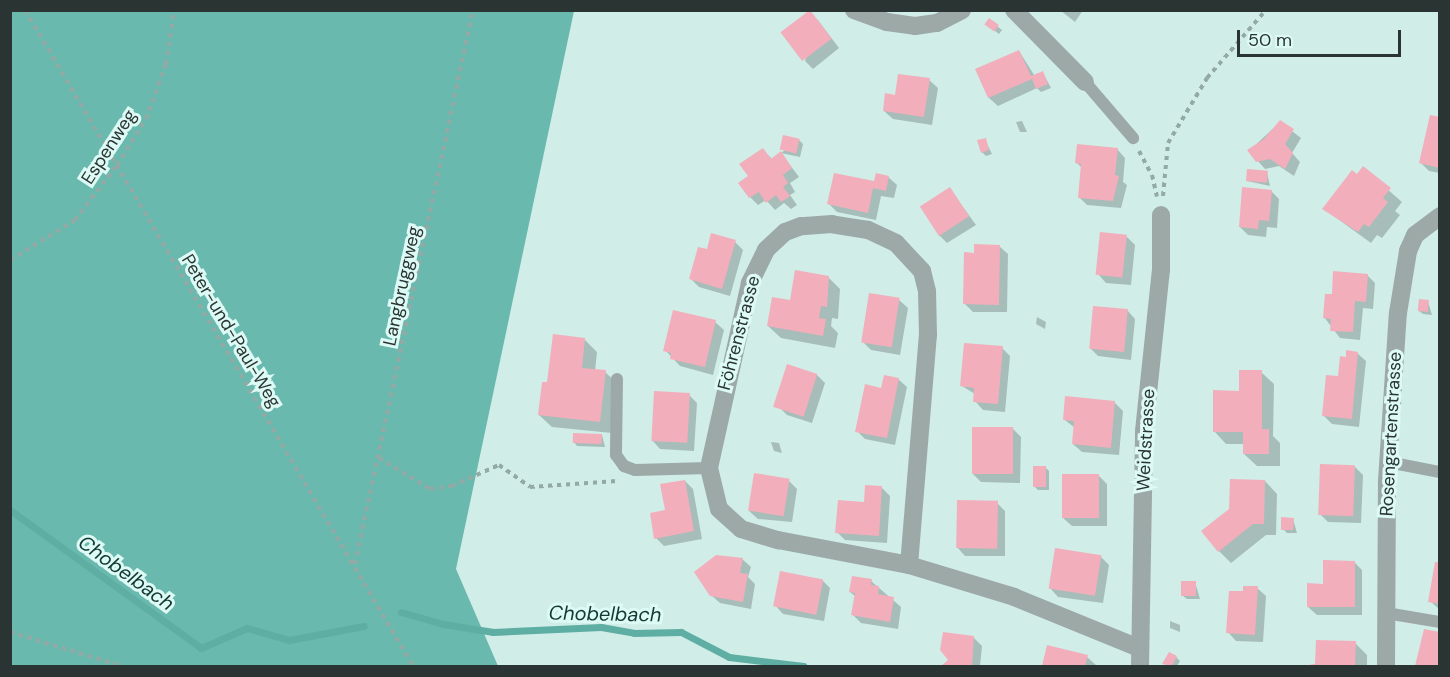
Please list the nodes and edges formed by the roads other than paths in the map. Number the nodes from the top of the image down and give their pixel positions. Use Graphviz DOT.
graph roads {
  1 [pos="854,10"];
  2 [pos="962,10"];
  3 [pos="1014,10"];
  4 [pos="1085,82"];
  5 [pos="1133,138"];
  6 [pos="1161,215"];
  7 [pos="1440,216"];
  8 [pos="617,379"];
  9 [pos="1388,462"];
  10 [pos="709,468"];
  11 [pos="1440,472"];
  12 [pos="909,565"];
  13 [pos="1386,613"];
  14 [pos="1440,622"];
  15 [pos="1140,657"];
  16 [pos="1386,666"];
  1 -- 2 [label="street"];
  3 -- 4 [label="street"];
  4 -- 5 [label="lane"];
  6 -- 15 [label="street, Weidstrasse"];
  7 -- 9 [label="street, Rosengartenstrasse"];
  8 -- 10 [label="lane"];
  9 -- 11 [label="lane"];
  9 -- 13 [label="street, Rosengartenstrasse"];
  10 -- 12 [label="street, Föhrenstrasse"];
  10 -- 12 [label="street, Föhrenstrasse"];
  12 -- 15 [label="street, Föhrenstrasse"];
  13 -- 14 [label="lane"];
  13 -- 16 [label="street, Rosengartenstrasse"];
}
